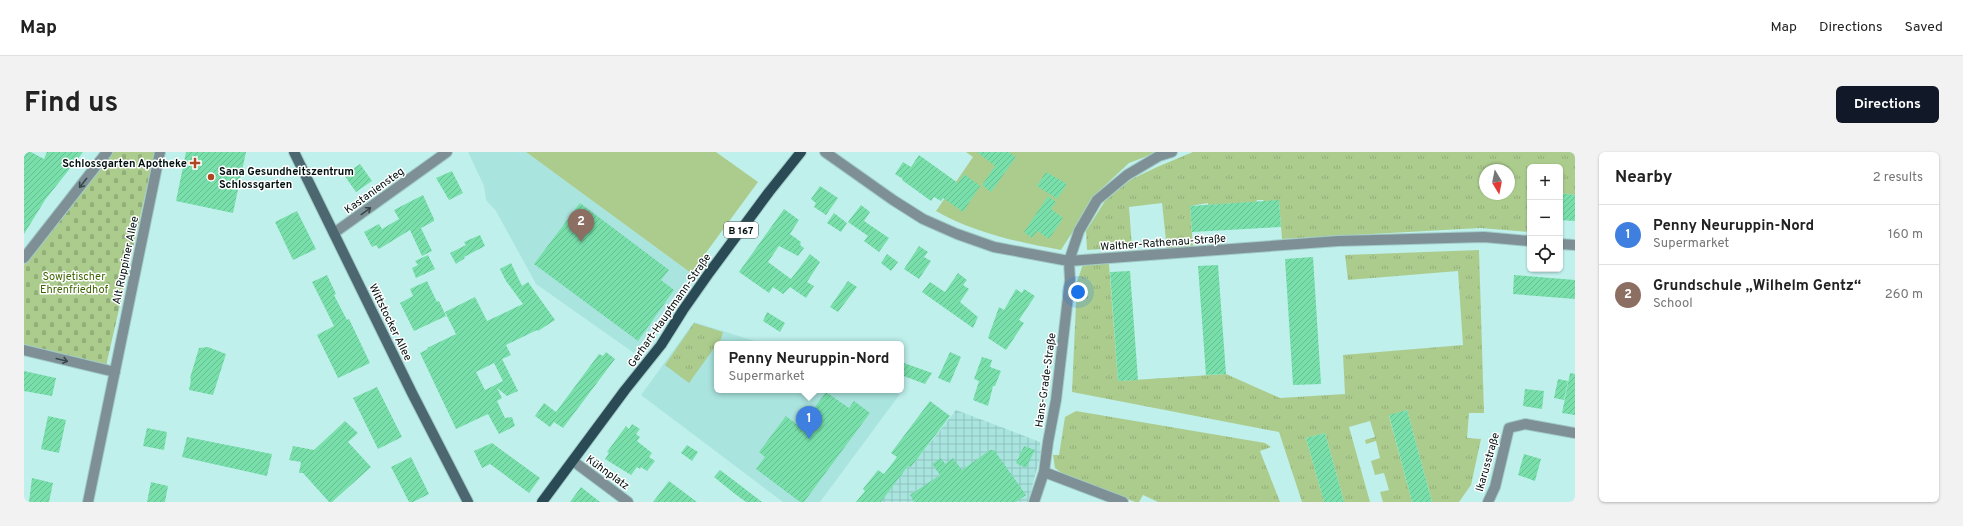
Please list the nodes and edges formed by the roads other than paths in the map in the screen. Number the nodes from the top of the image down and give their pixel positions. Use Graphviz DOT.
graph roads {
  1 [pos="107,152"];
  2 [pos="160,152"];
  3 [pos="294,152"];
  4 [pos="447,152"];
  5 [pos="801,152"];
  6 [pos="824,152"];
  7 [pos="1172,152"];
  8 [pos="334,234"];
  9 [pos="1527,241"];
  10 [pos="1563,244"];
  11 [pos="1575,245"];
  12 [pos="24,258"];
  13 [pos="1069,261"];
  14 [pos="24,350"];
  15 [pos="115,372"];
  16 [pos="1575,433"];
  17 [pos="572,461"];
  18 [pos="1044,472"];
  19 [pos="88,502"];
  20 [pos="468,502"];
  21 [pos="542,502"];
  22 [pos="628,502"];
  23 [pos="1034,502"];
  24 [pos="1123,502"];
  25 [pos="1488,502"];
  1 -- 12 [label="street, one-way"];
  2 -- 15 [label="street, Alt Ruppiner Allee"];
  3 -- 8 [label="main road, Wittstocker Allee"];
  8 -- 4 [label="street, Kastaniensteg, one-way"];
  5 -- 17 [label="main road, Gerhart-Hauptmann-Straße / B 167"];
  6 -- 13 [label="street, Walther-Rathenau-Straße"];
  7 -- 13 [label="street"];
  8 -- 20 [label="main road, Wittstocker Allee"];
  9 -- 13 [label="street, Walther-Rathenau-Straße"];
  10 -- 11 [label="street"];
  13 -- 18 [label="street, Hans-Grade-Straße"];
  14 -- 15 [label="street, one-way"];
  15 -- 19 [label="street, Alt Ruppiner Allee"];
  16 -- 25 [label="street, Ikarusstraße"];
  17 -- 21 [label="main road, Gerhart-Hauptmann-Straße / B 167"];
  17 -- 22 [label="street, Kühnplatz"];
  18 -- 23 [label="street, Hans-Grade-Straße"];
  18 -- 24 [label="street"];
}
